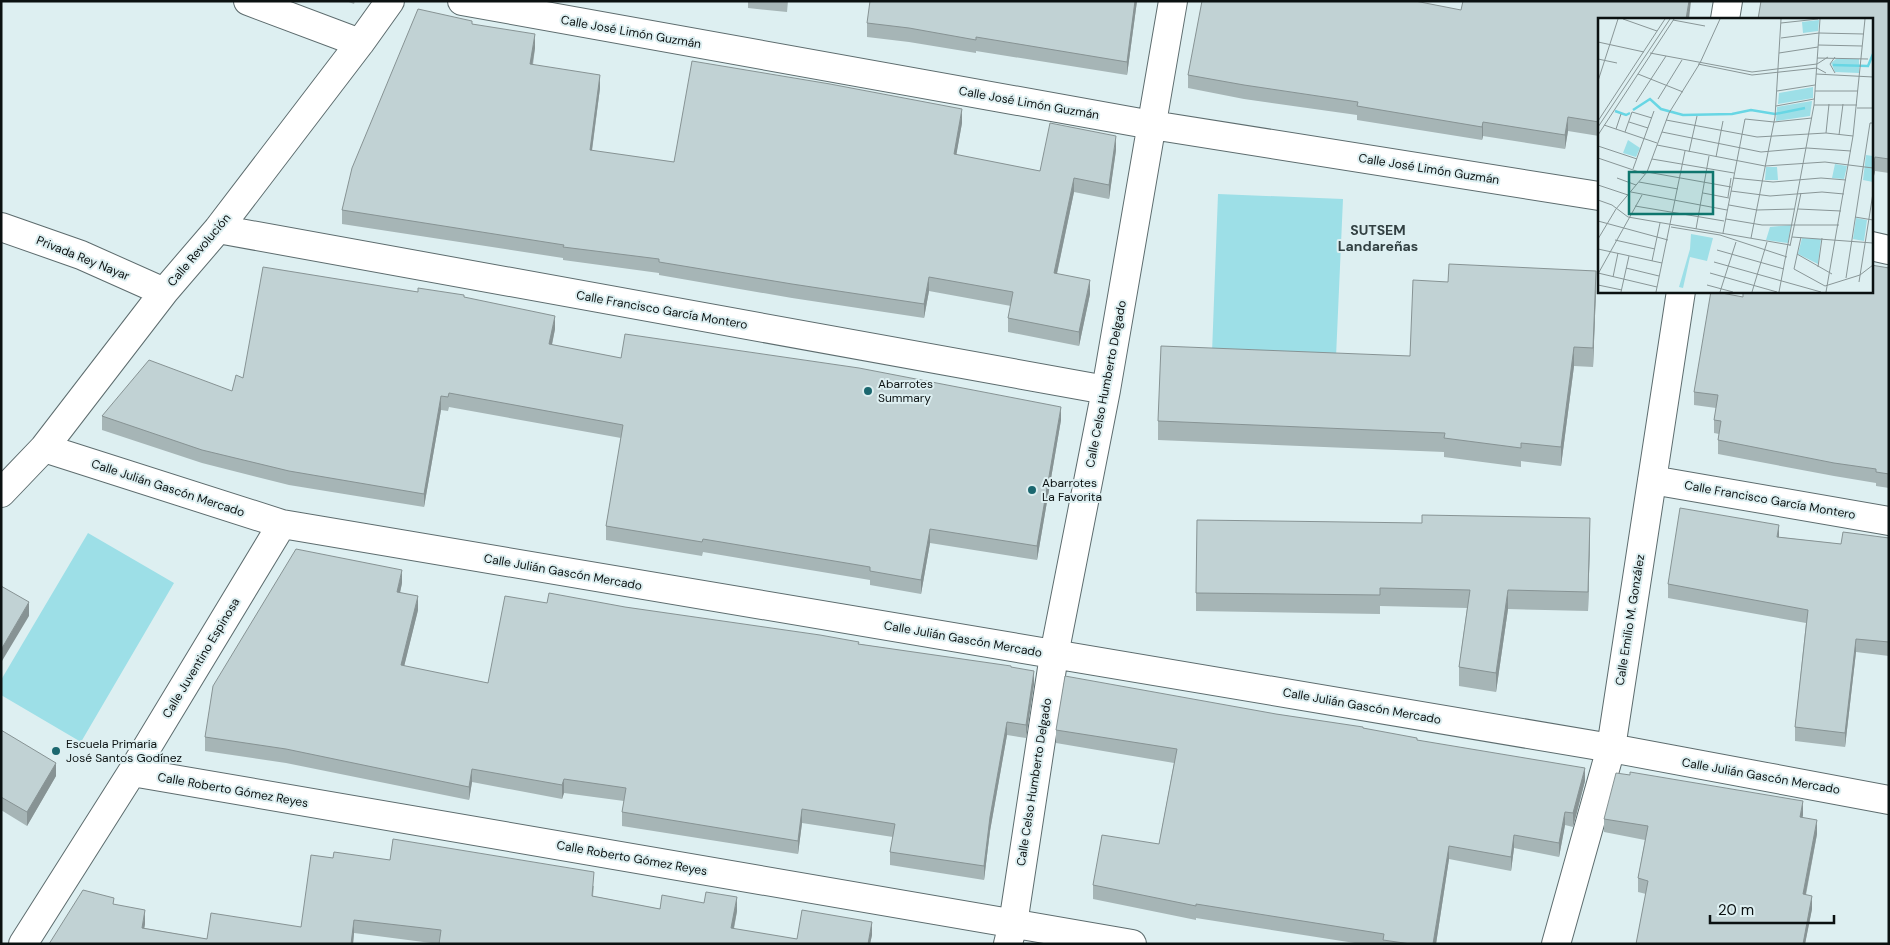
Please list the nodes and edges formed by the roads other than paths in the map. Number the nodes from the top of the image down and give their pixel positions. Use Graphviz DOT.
graph roads {
  1 [pos="248,1"];
  2 [pos="390,1"];
  3 [pos="462,1"];
  4 [pos="1173,1"];
  5 [pos="1728,1"];
  6 [pos="1725,18"];
  7 [pos="360,43"];
  8 [pos="1152,125"];
  9 [pos="1598,196"];
  10 [pos="1,227"];
  11 [pos="218,229"];
  12 [pos="1872,246"];
  13 [pos="1889,250"];
  14 [pos="164,292"];
  15 [pos="1681,292"];
  16 [pos="1106,390"];
  17 [pos="44,448"];
  18 [pos="1652,480"];
  19 [pos="1,493"];
  20 [pos="1889,521"];
  21 [pos="282,524"];
  22 [pos="1054,654"];
  23 [pos="1611,748"];
  24 [pos="132,772"];
  25 [pos="1889,800"];
  26 [pos="1010,934"];
  27 [pos="23,944"];
  28 [pos="1132,944"];
  29 [pos="1556,944"];
  1 -- 7 [label="street"];
  2 -- 7 [label="street, Calle Revolución"];
  3 -- 8 [label="street, Calle José Limón Guzmán"];
  4 -- 8 [label="street, Calle Celso Humberto Delgado"];
  5 -- 6 [label="street"];
  7 -- 11 [label="street, Calle Revolución"];
  8 -- 9 [label="street, Calle José Limón Guzmán"];
  8 -- 16 [label="street, Calle Celso Humberto Delgado"];
  10 -- 14 [label="street, Privada Rey Nayar"];
  11 -- 14 [label="street, Calle Revolución"];
  11 -- 16 [label="street, Calle Francisco García Montero"];
  12 -- 13 [label="street"];
  14 -- 17 [label="street, Calle Revolución"];
  15 -- 18 [label="street, Calle Emilio M. González"];
  16 -- 22 [label="street, Calle Celso Humberto Delgado"];
  17 -- 19 [label="street, Calle Revolución"];
  17 -- 21 [label="street, Calle Julián Gascón Mercado"];
  18 -- 20 [label="street, Calle Francisco García Montero"];
  18 -- 23 [label="street, Calle Emilio M. González"];
  21 -- 22 [label="street, Calle Julián Gascón Mercado"];
  21 -- 24 [label="street, Calle Juventino Espinosa"];
  22 -- 23 [label="street, Calle Julián Gascón Mercado"];
  22 -- 26 [label="street, Calle Celso Humberto Delgado"];
  23 -- 25 [label="street, Calle Julián Gascón Mercado"];
  23 -- 29 [label="street, Calle Emilio M. González"];
  24 -- 26 [label="street, Calle Roberto Gómez Reyes"];
  24 -- 27 [label="street, Calle Juventino Espinosa"];
  26 -- 28 [label="street, Calle Roberto Gómez Reyes"];
}
